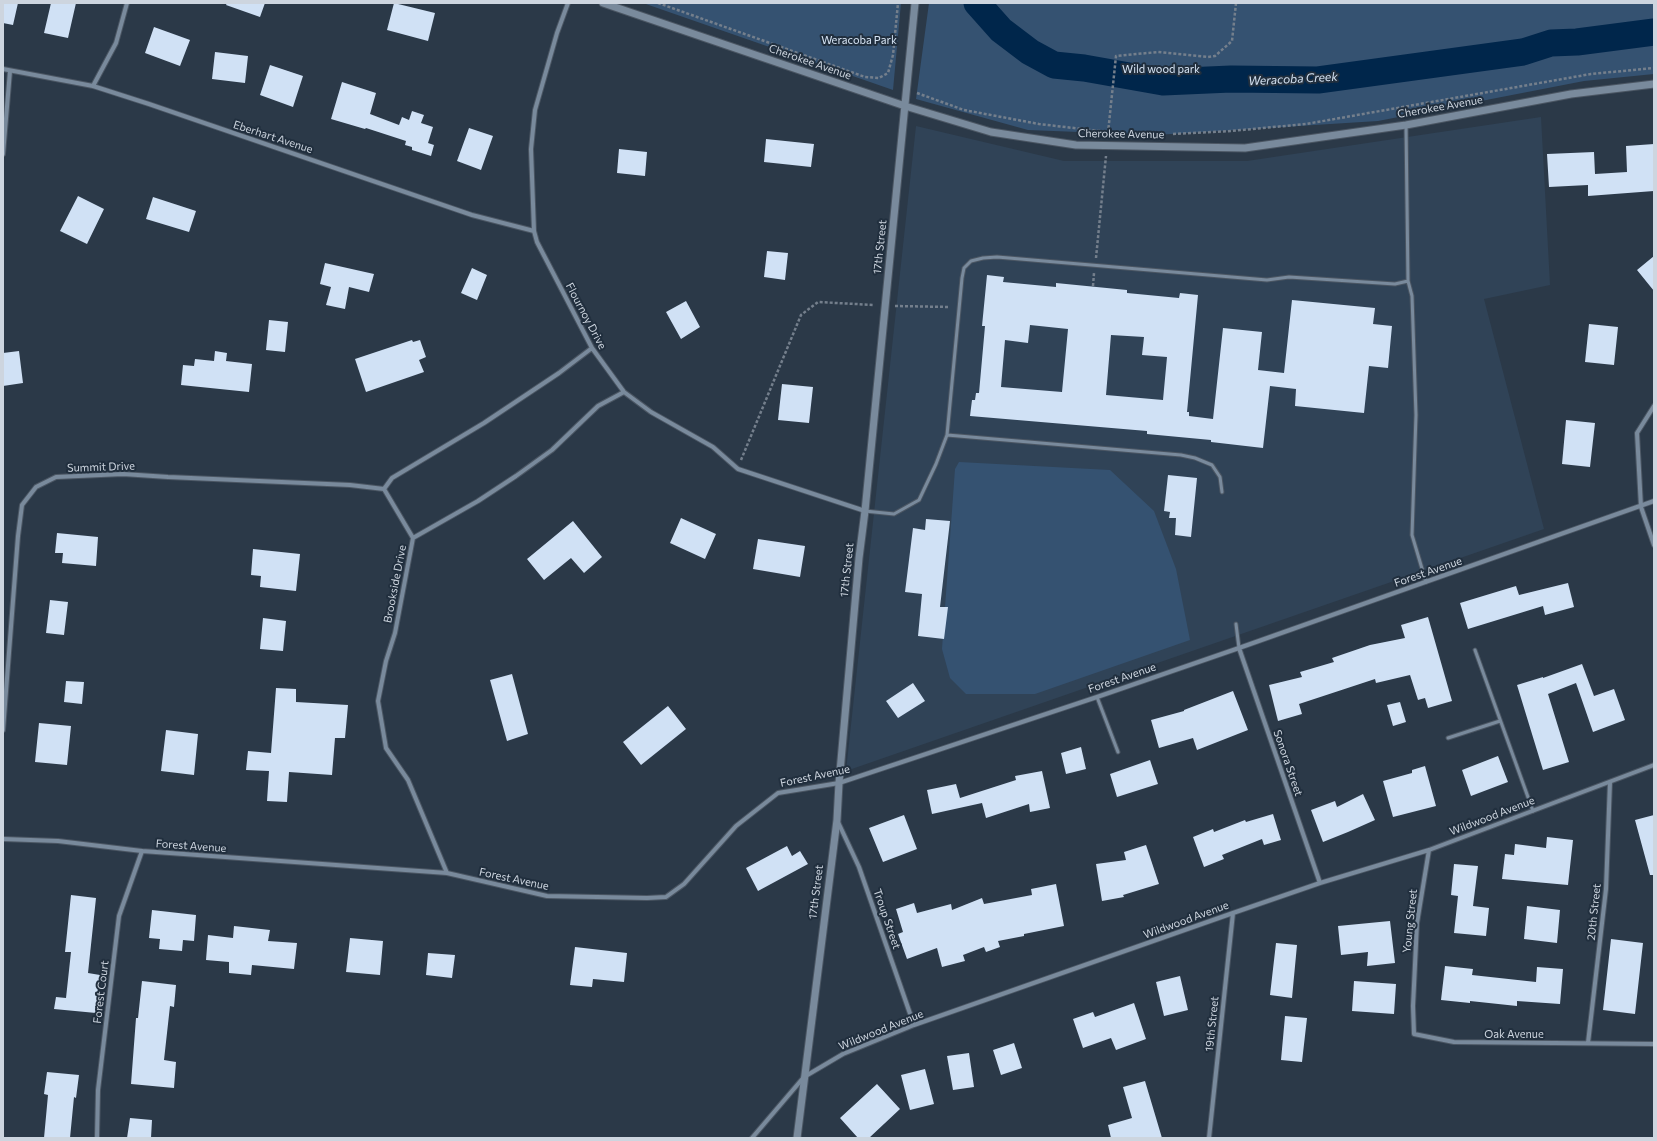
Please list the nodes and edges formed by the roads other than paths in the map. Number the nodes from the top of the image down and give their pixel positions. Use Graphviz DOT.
graph roads {
  1 [pos="127,3"];
  2 [pos="568,3"];
  3 [pos="603,3"];
  4 [pos="915,3"];
  5 [pos="3,69"];
  6 [pos="10,71"];
  7 [pos="1654,84"];
  8 [pos="93,86"];
  9 [pos="905,106"];
  10 [pos="1406,125"];
  11 [pos="3,154"];
  12 [pos="534,231"];
  13 [pos="1408,281"];
  14 [pos="592,348"];
  15 [pos="624,392"];
  16 [pos="1654,406"];
  17 [pos="947,435"];
  18 [pos="384,489"];
  19 [pos="1222,492"];
  20 [pos="1654,501"];
  21 [pos="1641,507"];
  22 [pos="865,511"];
  23 [pos="414,538"];
  24 [pos="1654,545"];
  25 [pos="1426,582"];
  26 [pos="1236,624"];
  27 [pos="1239,648"];
  28 [pos="1475,650"];
  29 [pos="1097,696"];
  30 [pos="1500,721"];
  31 [pos="3,730"];
  32 [pos="1448,738"];
  33 [pos="1118,752"];
  34 [pos="1654,765"];
  35 [pos="1610,782"];
  36 [pos="839,783"];
  37 [pos="1532,811"];
  38 [pos="837,820"];
  39 [pos="3,839"];
  40 [pos="1429,850"];
  41 [pos="142,851"];
  42 [pos="447,873"];
  43 [pos="1320,883"];
  44 [pos="1233,913"];
  45 [pos="1414,995"];
  46 [pos="914,1026"];
  47 [pos="1588,1043"];
  48 [pos="1654,1044"];
  49 [pos="804,1077"];
  50 [pos="97,1138"];
  51 [pos="752,1138"];
  52 [pos="797,1138"];
  53 [pos="1209,1138"];
  1 -- 8 [label="street"];
  2 -- 12 [label="street, Flournoy Drive"];
  3 -- 9 [label="street, Cherokee Avenue"];
  4 -- 9 [label="street, 17th Street"];
  5 -- 6 [label="street, Eberhart Avenue"];
  6 -- 8 [label="street, Eberhart Avenue"];
  6 -- 11 [label="street"];
  7 -- 10 [label="street, Cherokee Avenue"];
  8 -- 12 [label="street, Eberhart Avenue"];
  9 -- 10 [label="street, Cherokee Avenue"];
  9 -- 22 [label="street, 17th Street"];
  10 -- 13 [label="lane"];
  12 -- 14 [label="street, Flournoy Drive"];
  13 -- 17 [label="lane"];
  13 -- 25 [label="lane"];
  14 -- 15 [label="street, Flournoy Drive"];
  14 -- 18 [label="street"];
  15 -- 22 [label="street, Flournoy Drive"];
  15 -- 23 [label="street, Brookside Drive"];
  16 -- 21 [label="street"];
  17 -- 19 [label="lane"];
  17 -- 22 [label="lane"];
  18 -- 23 [label="street"];
  18 -- 31 [label="street, Summit Drive"];
  20 -- 21 [label="street, Forest Avenue"];
  21 -- 24 [label="street"];
  21 -- 25 [label="street, Forest Avenue"];
  22 -- 36 [label="street, 17th Street"];
  23 -- 42 [label="street, Brookside Drive"];
  25 -- 27 [label="street, Forest Avenue"];
  26 -- 27 [label="lane"];
  27 -- 29 [label="street, Forest Avenue"];
  27 -- 43 [label="street, Sonora Street"];
  28 -- 30 [label="lane"];
  29 -- 33 [label="lane"];
  29 -- 36 [label="street, Forest Avenue"];
  30 -- 32 [label="lane"];
  30 -- 37 [label="lane"];
  34 -- 35 [label="street, Wildwood Avenue"];
  35 -- 37 [label="street, Wildwood Avenue"];
  35 -- 47 [label="street, 20th Street"];
  36 -- 38 [label="street, 17th Street"];
  36 -- 42 [label="street, Forest Avenue"];
  37 -- 40 [label="street, Wildwood Avenue"];
  38 -- 46 [label="street, Troup Street"];
  38 -- 49 [label="street, 17th Street"];
  39 -- 41 [label="street, Forest Avenue"];
  40 -- 43 [label="street, Wildwood Avenue"];
  40 -- 45 [label="street, Young Street"];
  41 -- 42 [label="street, Forest Avenue"];
  41 -- 50 [label="street, Forest Court"];
  43 -- 44 [label="street, Wildwood Avenue"];
  44 -- 46 [label="street, Wildwood Avenue"];
  44 -- 53 [label="street, 19th Street"];
  45 -- 47 [label="street, Oak Avenue"];
  46 -- 49 [label="street, Wildwood Avenue"];
  47 -- 48 [label="street, Oak Avenue"];
  49 -- 51 [label="street, Wildwood Avenue"];
  49 -- 52 [label="street, 17th Street"];
}
